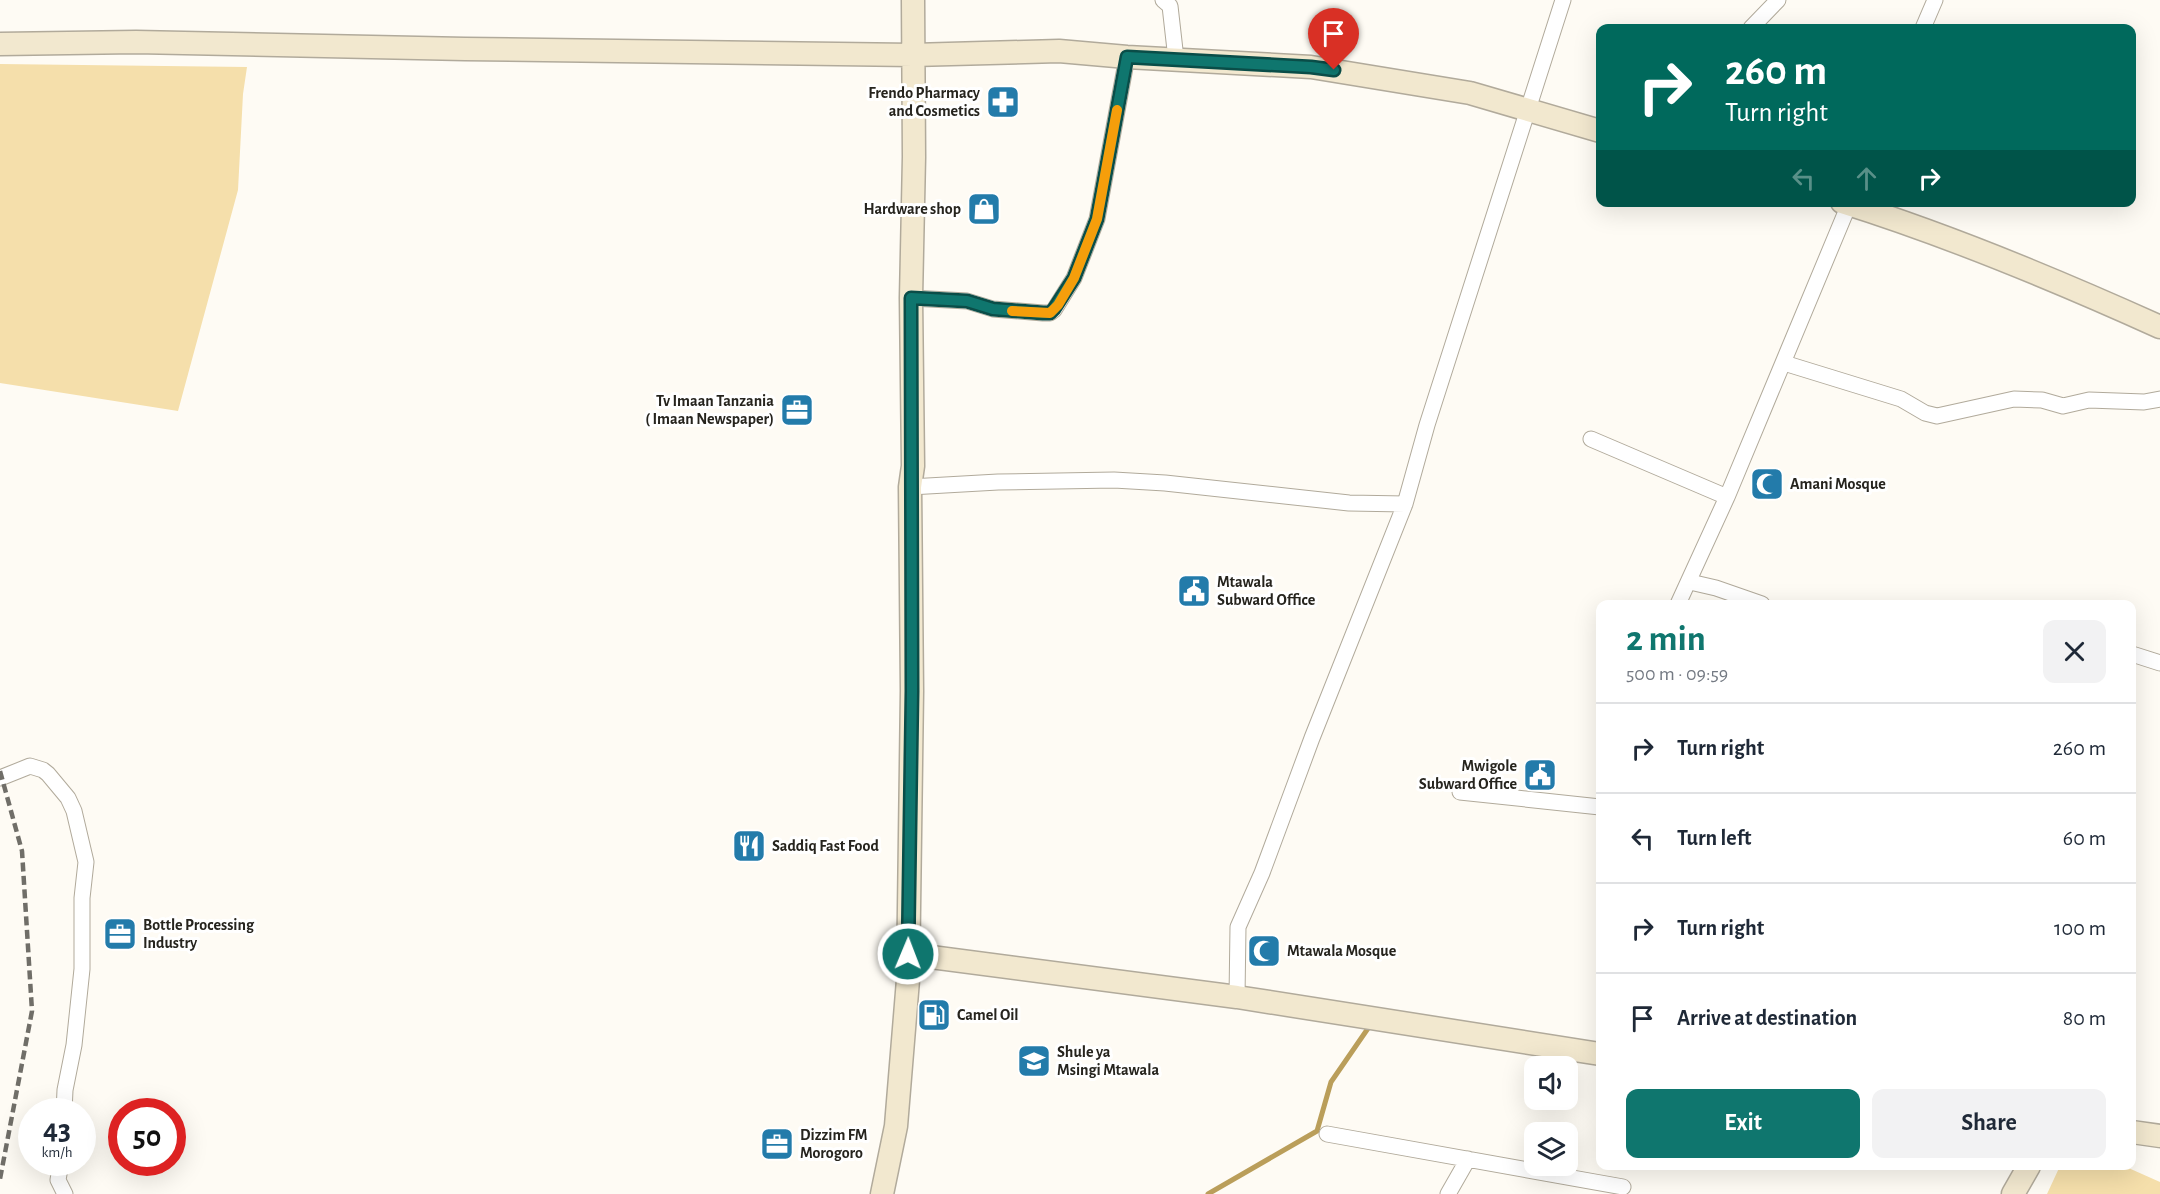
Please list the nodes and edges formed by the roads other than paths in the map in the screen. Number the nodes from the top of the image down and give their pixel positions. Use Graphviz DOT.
graph roads {
  1 [pos="913,0"];
  2 [pos="1163,0"];
  3 [pos="1563,0"];
  4 [pos="1779,0"];
  5 [pos="1935,0"];
  6 [pos="1755,24"];
  7 [pos="1925,24"];
  8 [pos="0,44"];
  9 [pos="913,55"];
  10 [pos="1127,57"];
  11 [pos="1176,59"];
  12 [pos="1528,112"];
  13 [pos="1596,130"];
  14 [pos="1845,207"];
  15 [pos="1859,207"];
  16 [pos="911,298"];
  17 [pos="2160,327"];
  18 [pos="1784,363"];
  19 [pos="2160,399"];
  20 [pos="1591,439"];
  21 [pos="910,488"];
  22 [pos="1727,497"];
  23 [pos="1405,504"];
  24 [pos="1690,582"];
  25 [pos="1680,600"];
  26 [pos="1750,600"];
  27 [pos="2136,655"];
  28 [pos="2160,663"];
  29 [pos="0,778"];
  30 [pos="1461,792"];
  31 [pos="1596,807"];
  32 [pos="908,954"];
  33 [pos="1237,997"];
  34 [pos="1596,1052"];
  35 [pos="65,1098"];
  36 [pos="2136,1133"];
  37 [pos="1328,1134"];
  38 [pos="2160,1136"];
  39 [pos="1468,1160"];
  40 [pos="2027,1170"];
  41 [pos="59,1176"];
  42 [pos="1623,1187"];
  43 [pos="64,1194"];
  44 [pos="882,1194"];
  45 [pos="1448,1194"];
  46 [pos="2013,1194"];
  1 -- 9 [label="street"];
  2 -- 11 [label="street"];
  3 -- 12 [label="street"];
  4 -- 6 [label="street"];
  5 -- 7 [label="street"];
  8 -- 9 [label="street"];
  9 -- 10 [label="street"];
  9 -- 16 [label="street"];
  10 -- 11 [label="street"];
  10 -- 16 [label="street"];
  11 -- 12 [label="street"];
  12 -- 13 [label="street"];
  12 -- 23 [label="street"];
  14 -- 18 [label="street"];
  15 -- 17 [label="street"];
  16 -- 21 [label="street"];
  18 -- 19 [label="street"];
  18 -- 22 [label="street"];
  20 -- 22 [label="street"];
  21 -- 23 [label="street"];
  21 -- 32 [label="street"];
  22 -- 24 [label="street"];
  23 -- 33 [label="street"];
  24 -- 25 [label="street"];
  24 -- 26 [label="street"];
  27 -- 28 [label="street"];
  29 -- 35 [label="street"];
  30 -- 31 [label="street"];
  32 -- 33 [label="street"];
  32 -- 44 [label="street"];
  33 -- 34 [label="street"];
  36 -- 38 [label="street"];
  37 -- 39 [label="street"];
  39 -- 42 [label="street"];
  39 -- 45 [label="street"];
  40 -- 46 [label="street"];
  41 -- 43 [label="street"];
}
